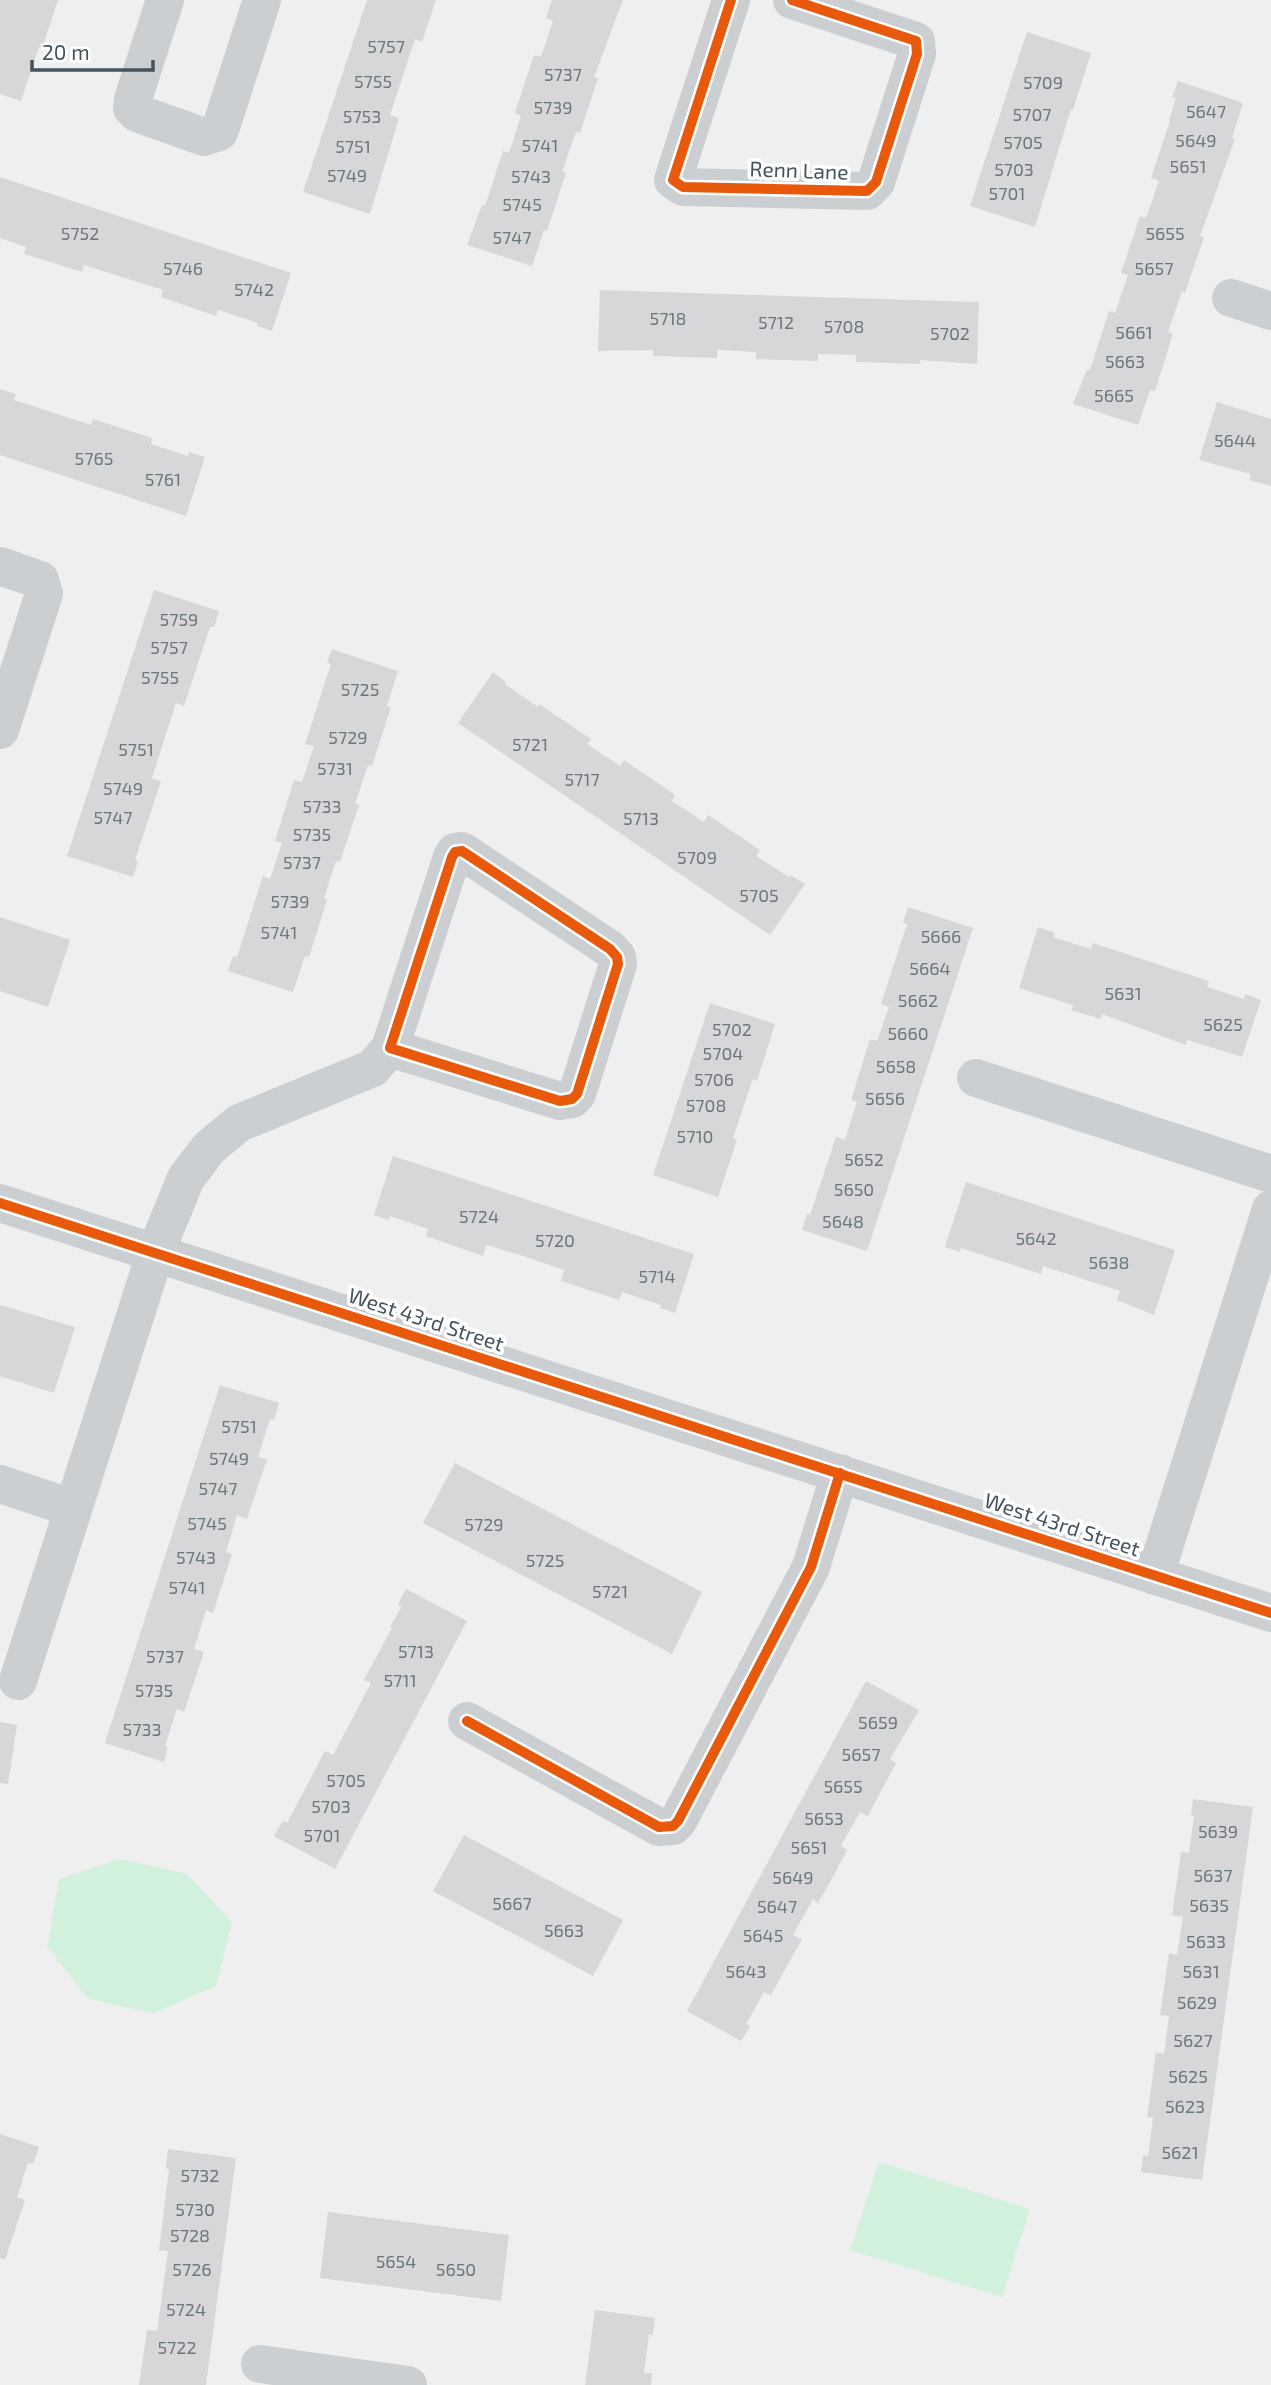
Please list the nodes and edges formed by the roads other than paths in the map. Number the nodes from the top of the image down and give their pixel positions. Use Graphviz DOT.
graph roads {
  1 [pos="164,0"];
  2 [pos="262,0"];
  3 [pos="731,0"];
  4 [pos="792,0"];
  5 [pos="1231,298"];
  6 [pos="1271,311"];
  7 [pos="0,566"];
  8 [pos="0,730"];
  9 [pos="390,1048"];
  10 [pos="976,1078"];
  11 [pos="1271,1174"];
  12 [pos="0,1203"];
  13 [pos="1271,1209"];
  14 [pos="155,1254"];
  15 [pos="840,1473"];
  16 [pos="0,1484"];
  17 [pos="72,1508"];
  18 [pos="1155,1576"];
  19 [pos="1271,1613"];
  20 [pos="18,1681"];
  21 [pos="467,1721"];
  22 [pos="260,2364"];
  23 [pos="408,2385"];
  1 -- 2 [label="street"];
  3 -- 4 [label="street, Renn Lane"];
  5 -- 6 [label="street"];
  7 -- 8 [label="street"];
  9 -- 9 [label="street"];
  9 -- 14 [label="street"];
  10 -- 11 [label="street"];
  12 -- 14 [label="street, West 43rd Street"];
  13 -- 18 [label="street, West 43rd Street"];
  14 -- 15 [label="street, West 43rd Street"];
  14 -- 17 [label="street"];
  15 -- 18 [label="street, West 43rd Street"];
  15 -- 21 [label="street"];
  16 -- 17 [label="street"];
  17 -- 20 [label="street"];
  18 -- 19 [label="street, West 43rd Street"];
  22 -- 23 [label="street"];
}
